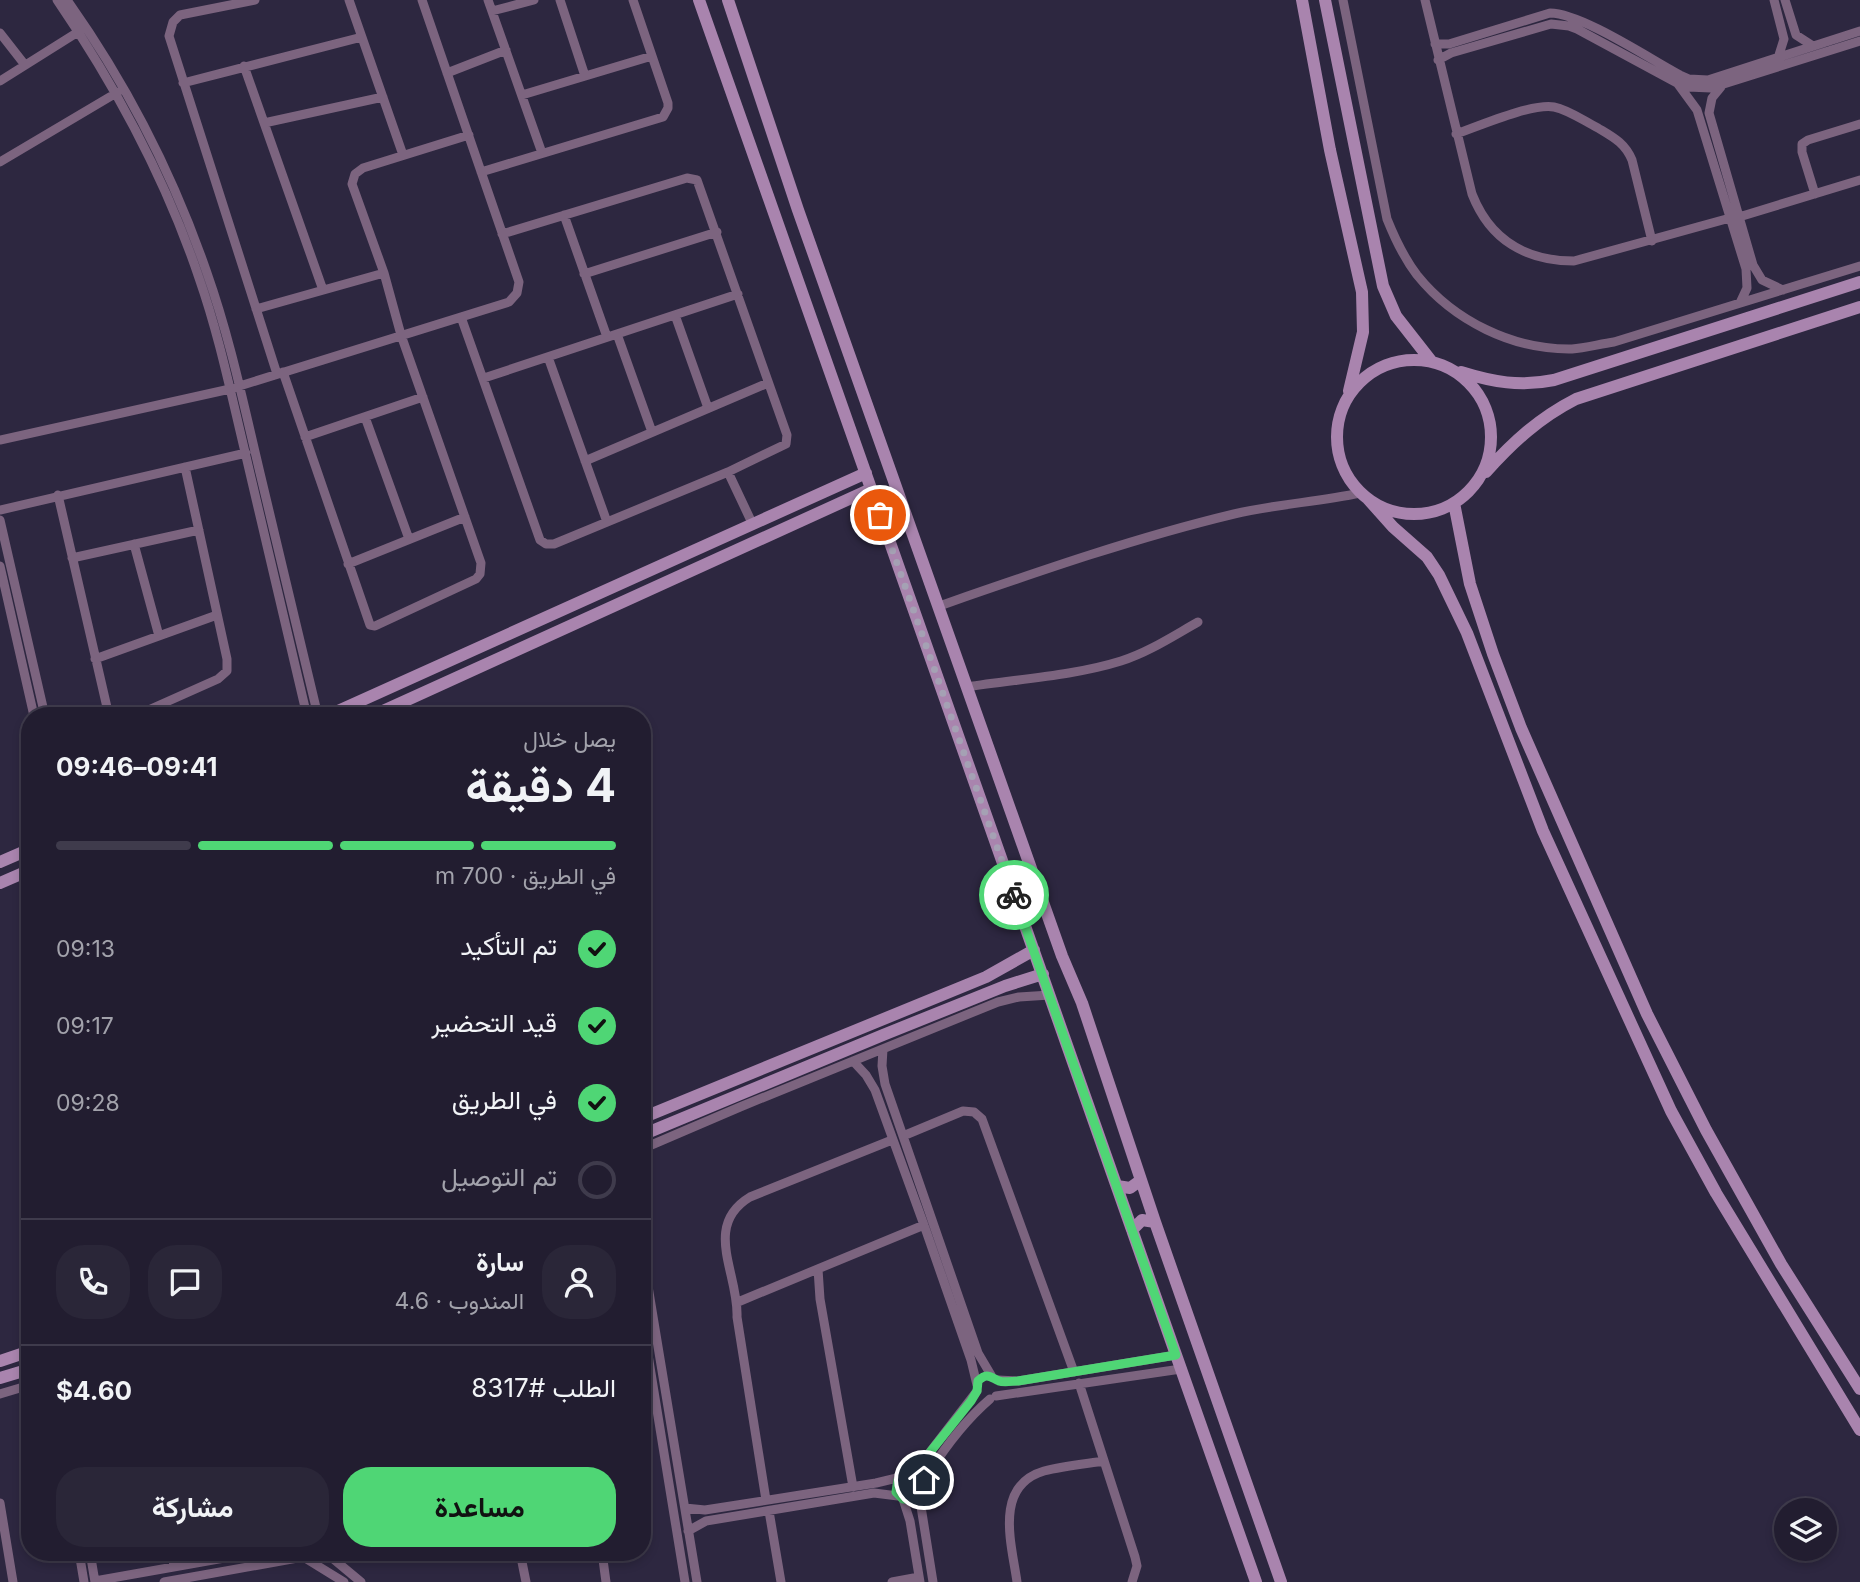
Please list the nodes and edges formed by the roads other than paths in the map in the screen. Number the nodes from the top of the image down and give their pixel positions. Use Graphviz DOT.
graph roads {
  1 [pos="57,0"];
  2 [pos="67,0"];
  3 [pos="255,0"];
  4 [pos="349,0"];
  5 [pos="422,0"];
  6 [pos="488,0"];
  7 [pos="534,0"];
  8 [pos="560,0"];
  9 [pos="633,0"];
  10 [pos="699,0"];
  11 [pos="728,0"];
  12 [pos="1302,0"];
  13 [pos="1325,0"];
  14 [pos="1343,0"];
  15 [pos="1425,0"];
  16 [pos="1555,0"];
  17 [pos="1773,0"];
  18 [pos="1785,0"];
  19 [pos="492,11"];
  20 [pos="1559,13"];
  21 [pos="1860,31"];
  22 [pos="78,32"];
  23 [pos="0,33"];
  24 [pos="362,37"];
  25 [pos="1860,40"];
  26 [pos="1436,44"];
  27 [pos="1813,46"];
  28 [pos="506,50"];
  29 [pos="652,56"];
  30 [pos="1778,58"];
  31 [pos="1438,60"];
  32 [pos="26,65"];
  33 [pos="244,66"];
  34 [pos="447,73"];
  35 [pos="585,76"];
  36 [pos="0,81"];
  37 [pos="183,83"];
  38 [pos="1677,83"];
  39 [pos="1723,86"];
  40 [pos="119,91"];
  41 [pos="522,95"];
  42 [pos="383,97"];
  43 [pos="264,123"];
  44 [pos="1860,124"];
  45 [pos="1456,134"];
  46 [pos="468,135"];
  47 [pos="542,153"];
  48 [pos="403,155"];
  49 [pos="0,162"];
  50 [pos="481,172"];
  51 [pos="1860,180"];
  52 [pos="1815,194"];
  53 [pos="564,215"];
  54 [pos="1735,218"];
  55 [pos="716,232"];
  56 [pos="502,234"];
  57 [pos="1652,241"];
  58 [pos="811,245"];
  59 [pos="1375,253"];
  60 [pos="787,254"];
  61 [pos="1354,257"];
  62 [pos="1860,266"];
  63 [pos="384,273"];
  64 [pos="584,274"];
  65 [pos="1860,282"];
  66 [pos="323,290"];
  67 [pos="1783,290"];
  68 [pos="738,294"];
  69 [pos="1740,303"];
  70 [pos="1860,307"];
  71 [pos="256,309"];
  72 [pos="675,315"];
  73 [pos="461,317"];
  74 [pos="617,334"];
  75 [pos="401,335"];
  76 [pos="607,337"];
  77 [pos="548,357"];
  78 [pos="1432,362"];
  79 [pos="1451,369"];
  80 [pos="280,373"];
  81 [pos="484,378"];
  82 [pos="768,383"];
  83 [pos="235,387"];
  84 [pos="423,397"];
  85 [pos="1346,400"];
  86 [pos="708,408"];
  87 [pos="365,416"];
  88 [pos="652,432"];
  89 [pos="879,435"];
  90 [pos="305,437"];
  91 [pos="0,440"];
  92 [pos="855,445"];
  93 [pos="246,453"];
  94 [pos="585,461"];
  95 [pos="185,467"];
  96 [pos="728,472"];
  97 [pos="866,473"];
  98 [pos="1476,483"];
  99 [pos="871,489"];
  100 [pos="58,495"];
  101 [pos="1364,496"];
  102 [pos="1454,503"];
  103 [pos="0,510"];
  104 [pos="465,517"];
  105 [pos="0,520"];
  106 [pos="607,522"];
  107 [pos="753,525"];
  108 [pos="199,530"];
  109 [pos="409,539"];
  110 [pos="134,544"];
  111 [pos="72,558"];
  112 [pos="348,564"];
  113 [pos="0,566"];
  114 [pos="939,606"];
  115 [pos="217,615"];
  116 [pos="1198,622"];
  117 [pos="159,636"];
  118 [pos="455,658"];
  119 [pos="95,659"];
  120 [pos="463,675"];
  121 [pos="967,687"];
  122 [pos="944,695"];
  123 [pos="32,707"];
  124 [pos="43,707"];
  125 [pos="107,707"];
  126 [pos="155,707"];
  127 [pos="305,707"];
  128 [pos="316,707"];
  129 [pos="347,707"];
  130 [pos="392,707"];
  131 [pos="984,734"];
  132 [pos="960,742"];
  133 [pos="21,853"];
  134 [pos="0,862"];
  135 [pos="21,874"];
  136 [pos="0,883"];
  137 [pos="1034,950"];
  138 [pos="1043,974"];
  139 [pos="1050,995"];
  140 [pos="883,1049"];
  141 [pos="853,1061"];
  142 [pos="651,1114"];
  143 [pos="651,1131"];
  144 [pos="902,1136"];
  145 [pos="892,1140"];
  146 [pos="651,1145"];
  147 [pos="1141,1180"];
  148 [pos="1117,1186"];
  149 [pos="1155,1222"];
  150 [pos="924,1225"];
  151 [pos="1132,1230"];
  152 [pos="818,1269"];
  153 [pos="738,1302"];
  154 [pos="651,1304"];
  155 [pos="21,1354"];
  156 [pos="1176,1355"];
  157 [pos="0,1361"];
  158 [pos="1181,1369"];
  159 [pos="21,1371"];
  160 [pos="1074,1372"];
  161 [pos="651,1373"];
  162 [pos="0,1378"];
  163 [pos="994,1378"];
  164 [pos="1079,1383"];
  165 [pos="21,1388"];
  166 [pos="977,1388"];
  167 [pos="1860,1390"];
  168 [pos="0,1394"];
  169 [pos="993,1397"];
  170 [pos="1860,1430"];
  171 [pos="1104,1461"];
  172 [pos="904,1476"];
  173 [pos="853,1487"];
  174 [pos="920,1490"];
  175 [pos="901,1498"];
  176 [pos="766,1500"];
  177 [pos="0,1503"];
  178 [pos="685,1508"];
  179 [pos="769,1511"];
  180 [pos="688,1531"];
  181 [pos="80,1561"];
  182 [pos="92,1561"];
  183 [pos="173,1561"];
  184 [pos="202,1561"];
  185 [pos="277,1561"];
  186 [pos="310,1561"];
  187 [pos="336,1561"];
  188 [pos="522,1561"];
  189 [pos="602,1561"];
  190 [pos="174,1567"];
  191 [pos="920,1579"];
  192 [pos="176,1581"];
  193 [pos="13,1582"];
  194 [pos="84,1582"];
  195 [pos="95,1582"];
  196 [pos="164,1582"];
  197 [pos="344,1582"];
  198 [pos="361,1582"];
  199 [pos="526,1582"];
  200 [pos="606,1582"];
  201 [pos="685,1582"];
  202 [pos="697,1582"];
  203 [pos="781,1582"];
  204 [pos="891,1582"];
  205 [pos="933,1582"];
  206 [pos="1017,1582"];
  207 [pos="1132,1582"];
  208 [pos="1256,1582"];
  209 [pos="1281,1582"];
  1 -- 22 [label="street"];
  2 -- 40 [label="street"];
  3 -- 37 [label="street"];
  4 -- 24 [label="street"];
  5 -- 34 [label="street"];
  6 -- 19 [label="street"];
  7 -- 19 [label="street"];
  8 -- 35 [label="street"];
  9 -- 29 [label="street"];
  10 -- 60 [label="street"];
  11 -- 58 [label="street"];
  12 -- 61 [label="street"];
  13 -- 59 [label="street"];
  14 -- 69 [label="street"];
  15 -- 26 [label="street"];
  16 -- 20 [label="street"];
  17 -- 30 [label="street"];
  18 -- 27 [label="street"];
  19 -- 28 [label="street"];
  20 -- 26 [label="street"];
  20 -- 30 [label="street"];
  21 -- 27 [label="street"];
  22 -- 32 [label="street"];
  22 -- 40 [label="street"];
  23 -- 32 [label="street"];
  24 -- 33 [label="street"];
  24 -- 42 [label="street"];
  25 -- 39 [label="street"];
  26 -- 31 [label="street"];
  27 -- 30 [label="street"];
  28 -- 34 [label="street"];
  28 -- 41 [label="street"];
  29 -- 35 [label="street"];
  29 -- 47 [label="street"];
  31 -- 38 [label="street"];
  31 -- 45 [label="street"];
  32 -- 36 [label="street"];
  33 -- 37 [label="street"];
  33 -- 43 [label="street"];
  34 -- 46 [label="street"];
  35 -- 41 [label="street"];
  37 -- 71 [label="street"];
  38 -- 39 [label="street"];
  38 -- 54 [label="street"];
  39 -- 54 [label="street"];
  40 -- 49 [label="street"];
  40 -- 83 [label="street"];
  41 -- 47 [label="street"];
  42 -- 43 [label="street"];
  42 -- 48 [label="street"];
  43 -- 66 [label="street"];
  44 -- 52 [label="street"];
  45 -- 57 [label="street"];
  45 -- 57 [label="street"];
  46 -- 48 [label="street"];
  46 -- 50 [label="street"];
  47 -- 50 [label="street"];
  48 -- 63 [label="street"];
  50 -- 56 [label="street"];
  51 -- 52 [label="street"];
  52 -- 54 [label="street"];
  53 -- 55 [label="street"];
  53 -- 56 [label="street"];
  53 -- 64 [label="street"];
  54 -- 57 [label="street"];
  54 -- 67 [label="street"];
  54 -- 69 [label="street"];
  55 -- 64 [label="street"];
  55 -- 68 [label="street"];
  56 -- 73 [label="street"];
  58 -- 60 [label="street"];
  58 -- 89 [label="street"];
  59 -- 61 [label="street"];
  59 -- 78 [label="street"];
  60 -- 92 [label="street"];
  61 -- 85 [label="street"];
  62 -- 67 [label="street"];
  63 -- 66 [label="street"];
  63 -- 75 [label="street"];
  64 -- 76 [label="street"];
  65 -- 79 [label="street"];
  66 -- 71 [label="street"];
  67 -- 69 [label="street"];
  68 -- 72 [label="street"];
  68 -- 82 [label="street"];
  70 -- 98 [label="street"];
  71 -- 80 [label="street"];
  72 -- 74 [label="street"];
  72 -- 86 [label="street"];
  73 -- 75 [label="street"];
  73 -- 81 [label="street"];
  74 -- 76 [label="street"];
  74 -- 88 [label="street"];
  75 -- 80 [label="street"];
  75 -- 84 [label="street"];
  76 -- 77 [label="street"];
  77 -- 81 [label="street"];
  77 -- 94 [label="street"];
  78 -- 79 [label="street"];
  78 -- 85 [label="street"];
  79 -- 98 [label="street"];
  80 -- 83 [label="street"];
  80 -- 90 [label="street"];
  81 -- 106 [label="street"];
  82 -- 86 [label="street"];
  82 -- 96 [label="street"];
  83 -- 91 [label="street"];
  83 -- 93 [label="street"];
  83 -- 128 [label="street"];
  84 -- 87 [label="street"];
  84 -- 104 [label="street"];
  85 -- 101 [label="street"];
  86 -- 88 [label="street"];
  87 -- 90 [label="street"];
  87 -- 109 [label="street"];
  88 -- 94 [label="street"];
  89 -- 92 [label="street"];
  89 -- 114 [label="street"];
  90 -- 112 [label="street"];
  92 -- 97 [label="street"];
  93 -- 95 [label="street"];
  93 -- 127 [label="street"];
  94 -- 106 [label="street"];
  95 -- 100 [label="street"];
  95 -- 108 [label="street"];
  96 -- 106 [label="street"];
  96 -- 107 [label="street"];
  97 -- 99 [label="street"];
  97 -- 107 [label="street"];
  98 -- 102 [label="street"];
  99 -- 120 [label="street"];
  99 -- 122 [label="street"];
  100 -- 103 [label="street"];
  100 -- 111 [label="street"];
  101 -- 102 [label="street"];
  101 -- 114 [label="street"];
  101 -- 170 [label="street"];
  102 -- 167 [label="street"];
  104 -- 109 [label="street"];
  104 -- 112 [label="street"];
  105 -- 124 [label="street"];
  107 -- 118 [label="street"];
  108 -- 110 [label="street"];
  108 -- 115 [label="street"];
  109 -- 112 [label="street"];
  110 -- 111 [label="street"];
  110 -- 117 [label="street"];
  111 -- 119 [label="street"];
  113 -- 123 [label="street"];
  114 -- 121 [label="street"];
  115 -- 117 [label="street"];
  115 -- 126 [label="street"];
  116 -- 121 [label="street"];
  117 -- 119 [label="street"];
  118 -- 120 [label="street"];
  118 -- 129 [label="street"];
  119 -- 125 [label="street"];
  120 -- 130 [label="street"];
  121 -- 122 [label="street"];
  121 -- 131 [label="street"];
  122 -- 132 [label="street"];
  131 -- 132 [label="street"];
  131 -- 147 [label="street"];
  132 -- 137 [label="street"];
  133 -- 134 [label="street"];
  135 -- 136 [label="street"];
  137 -- 138 [label="street"];
  137 -- 142 [label="street"];
  138 -- 139 [label="street"];
  138 -- 143 [label="street"];
  139 -- 140 [label="street"];
  139 -- 148 [label="street"];
  140 -- 141 [label="street"];
  140 -- 144 [label="street"];
  141 -- 145 [label="street"];
  141 -- 146 [label="street"];
  144 -- 160 [label="street"];
  144 -- 163 [label="street"];
  145 -- 150 [label="street"];
  145 -- 153 [label="street"];
  147 -- 148 [label="street"];
  147 -- 149 [label="street"];
  148 -- 151 [label="street"];
  149 -- 151 [label="street"];
  149 -- 209 [label="street"];
  150 -- 152 [label="street"];
  150 -- 166 [label="street"];
  151 -- 156 [label="street"];
  152 -- 153 [label="street"];
  152 -- 173 [label="street"];
  153 -- 176 [label="street"];
  154 -- 178 [label="street"];
  155 -- 157 [label="street"];
  156 -- 158 [label="street"];
  156 -- 160 [label="street"];
  158 -- 164 [label="street"];
  158 -- 208 [label="street"];
  159 -- 162 [label="street"];
  160 -- 163 [label="street"];
  161 -- 201 [label="street"];
  163 -- 166 [label="street"];
  163 -- 169 [label="street"];
  164 -- 169 [label="street"];
  164 -- 171 [label="street"];
  165 -- 168 [label="street"];
  166 -- 169 [label="street"];
  166 -- 172 [label="street"];
  169 -- 174 [label="street"];
  171 -- 206 [label="street"];
  171 -- 207 [label="street"];
  172 -- 173 [label="street"];
  172 -- 174 [label="street"];
  172 -- 175 [label="street"];
  173 -- 176 [label="street"];
  174 -- 175 [label="street"];
  174 -- 205 [label="street"];
  175 -- 179 [label="street"];
  175 -- 191 [label="street"];
  176 -- 178 [label="street"];
  177 -- 193 [label="street"];
  178 -- 180 [label="street"];
  179 -- 180 [label="street"];
  179 -- 203 [label="street"];
  180 -- 202 [label="street"];
  181 -- 194 [label="street"];
  182 -- 195 [label="street"];
  183 -- 190 [label="street"];
  184 -- 190 [label="street"];
  185 -- 192 [label="street"];
  186 -- 197 [label="street"];
  187 -- 198 [label="street"];
  188 -- 199 [label="street"];
  189 -- 200 [label="street"];
  190 -- 195 [label="street"];
  191 -- 204 [label="street"];
  192 -- 196 [label="street"];
}
